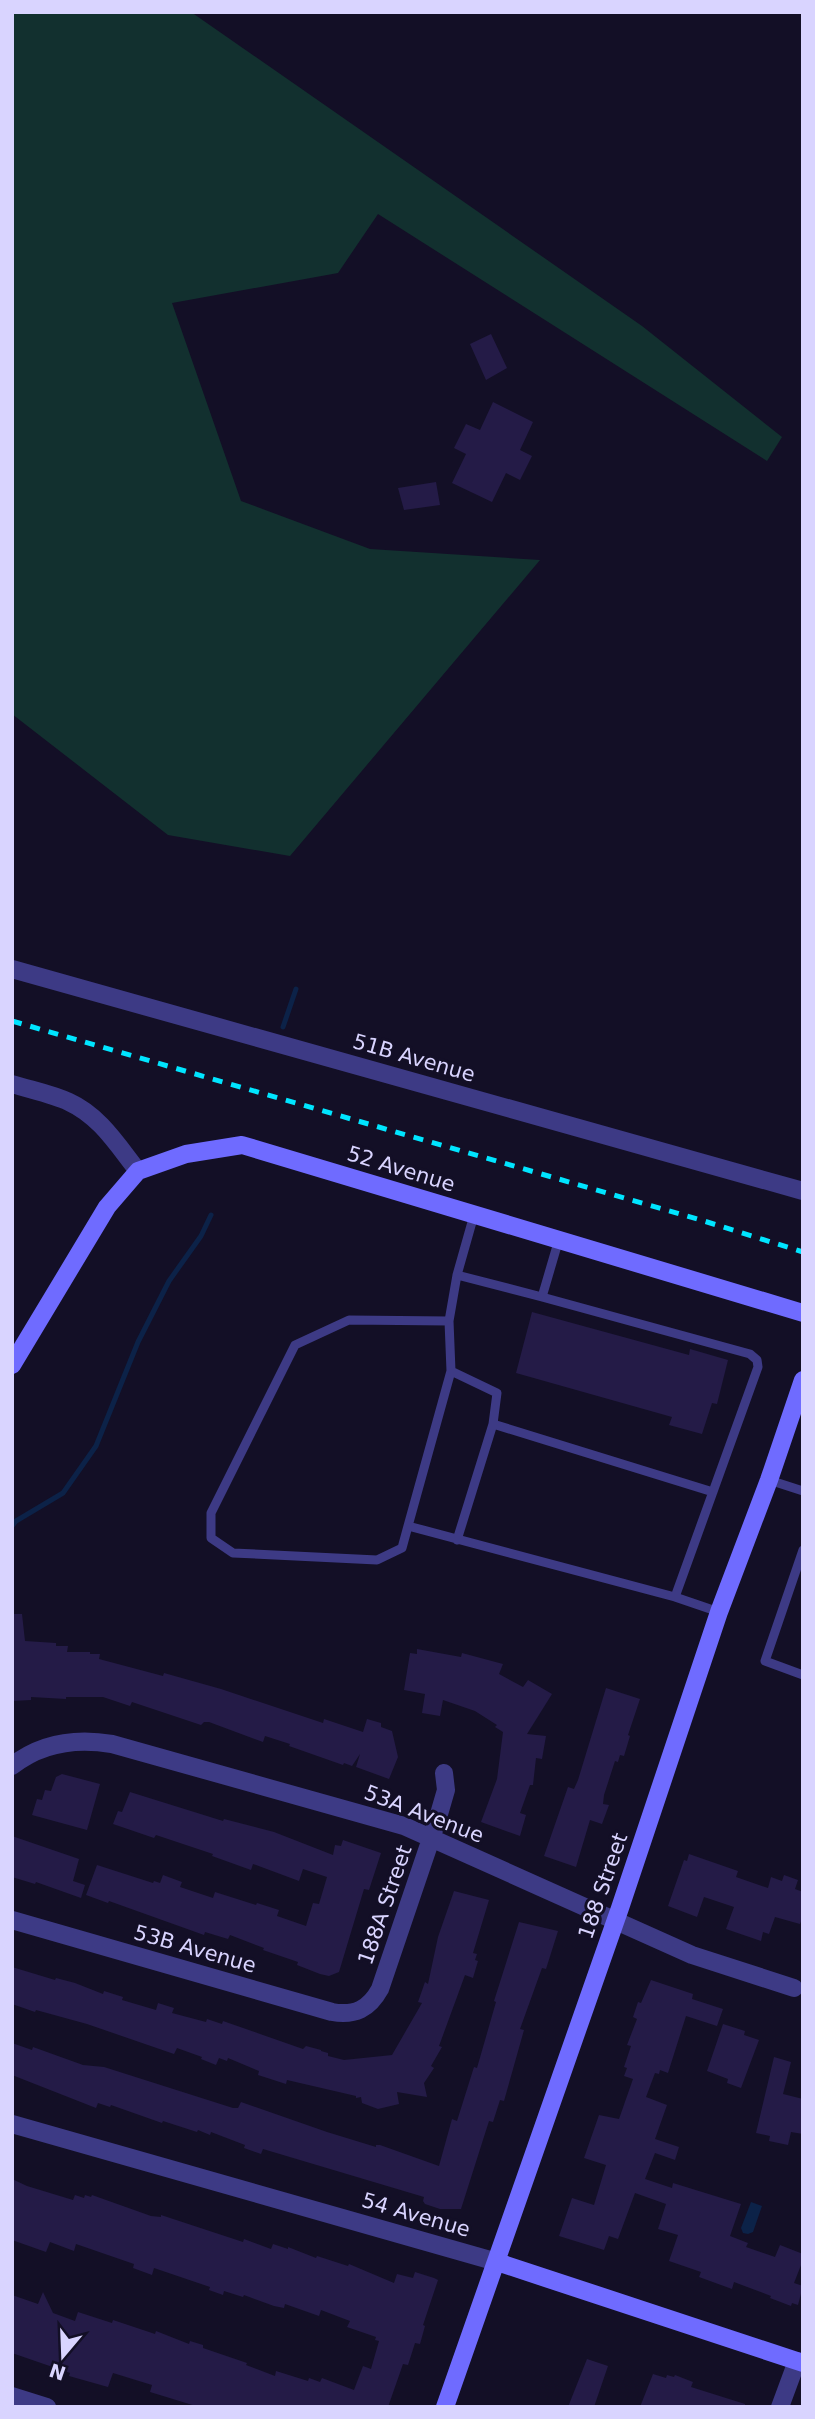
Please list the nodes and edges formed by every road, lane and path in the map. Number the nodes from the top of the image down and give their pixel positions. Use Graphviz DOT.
graph roads {
  1 [pos="12,969"];
  2 [pos="12,1084"];
  3 [pos="138,1171"];
  4 [pos="803,1191"];
  5 [pos="474,1215"];
  6 [pos="559,1239"];
  7 [pos="457,1275"];
  8 [pos="542,1297"];
  9 [pos="803,1313"];
  10 [pos="449,1321"];
  11 [pos="12,1365"];
  12 [pos="451,1371"];
  13 [pos="803,1380"];
  14 [pos="493,1424"];
  15 [pos="769,1480"];
  16 [pos="803,1491"];
  17 [pos="713,1492"];
  18 [pos="408,1526"];
  19 [pos="457,1540"];
  20 [pos="803,1550"];
  21 [pos="675,1597"];
  22 [pos="719,1612"];
  23 [pos="803,1675"];
  24 [pos="18,1762"];
  25 [pos="444,1773"];
  26 [pos="432,1837"];
  27 [pos="12,1920"];
  28 [pos="615,1920"];
  29 [pos="794,1988"];
  30 [pos="366,2007"];
  31 [pos="12,2124"];
  32 [pos="497,2262"];
  33 [pos="800,2362"];
  34 [pos="12,2396"];
  35 [pos="47,2407"];
  36 [pos="445,2407"];
  37 [pos="780,2407"];
  1 -- 4 [label="street, 51B Avenue"];
  2 -- 3 [label="street"];
  3 -- 5 [label="street, 52 Avenue"];
  3 -- 11 [label="street"];
  5 -- 6 [label="street, 52 Avenue"];
  5 -- 7 [label="lane"];
  6 -- 8 [label="lane"];
  6 -- 9 [label="street, 52 Avenue"];
  7 -- 8 [label="lane"];
  7 -- 10 [label="lane"];
  8 -- 17 [label="lane"];
  10 -- 12 [label="lane"];
  10 -- 18 [label="lane"];
  12 -- 14 [label="lane"];
  12 -- 18 [label="lane"];
  13 -- 15 [label="street, 188 Street"];
  14 -- 17 [label="lane"];
  14 -- 19 [label="lane"];
  15 -- 16 [label="lane"];
  15 -- 22 [label="street, 188 Street"];
  17 -- 21 [label="lane"];
  18 -- 19 [label="lane"];
  19 -- 21 [label="lane"];
  20 -- 23 [label="lane"];
  21 -- 22 [label="lane"];
  22 -- 28 [label="street, 188 Street"];
  24 -- 26 [label="street, 53A Avenue"];
  25 -- 26 [label="street, 188A Street"];
  26 -- 28 [label="street, 53A Avenue"];
  26 -- 30 [label="street, 188A Street"];
  27 -- 30 [label="street, 53B Avenue"];
  28 -- 29 [label="street, 53A Avenue"];
  28 -- 32 [label="street, 188 Street"];
  31 -- 32 [label="street, 54 Avenue"];
  32 -- 33 [label="street, 54 Avenue"];
  32 -- 36 [label="street, 188 Street"];
  33 -- 37 [label="street"];
  34 -- 35 [label="street"];
}
